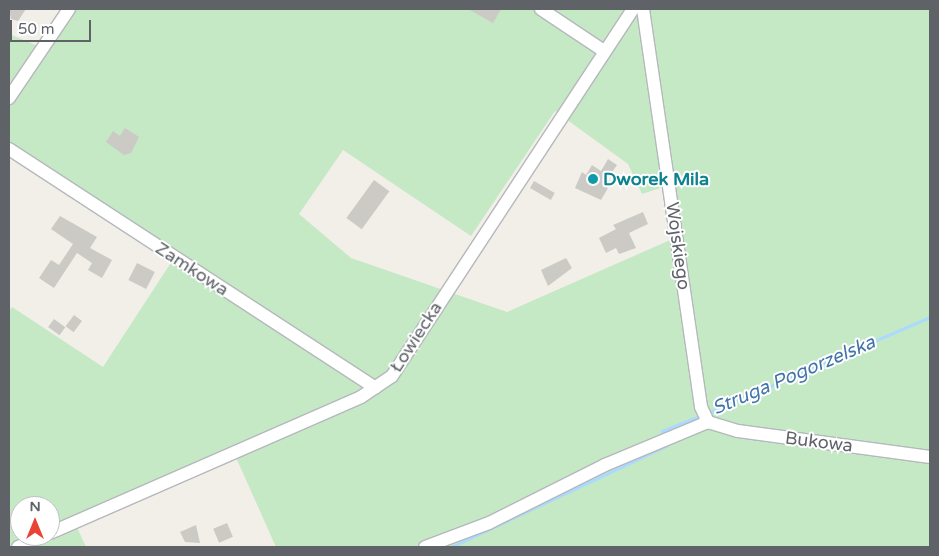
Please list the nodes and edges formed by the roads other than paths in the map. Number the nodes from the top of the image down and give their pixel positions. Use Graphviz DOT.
graph roads {
  1 [pos="69,9"];
  2 [pos="541,9"];
  3 [pos="633,9"];
  4 [pos="643,9"];
  5 [pos="604,51"];
  6 [pos="9,98"];
  7 [pos="9,150"];
  8 [pos="374,388"];
  9 [pos="705,415"];
  10 [pos="930,457"];
  11 [pos="60,529"];
  12 [pos="425,547"];
  1 -- 6 [label="street"];
  2 -- 5 [label="street"];
  3 -- 5 [label="street, Łowiecka"];
  4 -- 9 [label="street, Wojskiego"];
  5 -- 8 [label="street, Łowiecka"];
  7 -- 8 [label="street, Zamkowa"];
  8 -- 11 [label="street, Łowiecka"];
  9 -- 10 [label="street, Bukowa"];
  9 -- 12 [label="street"];
}
